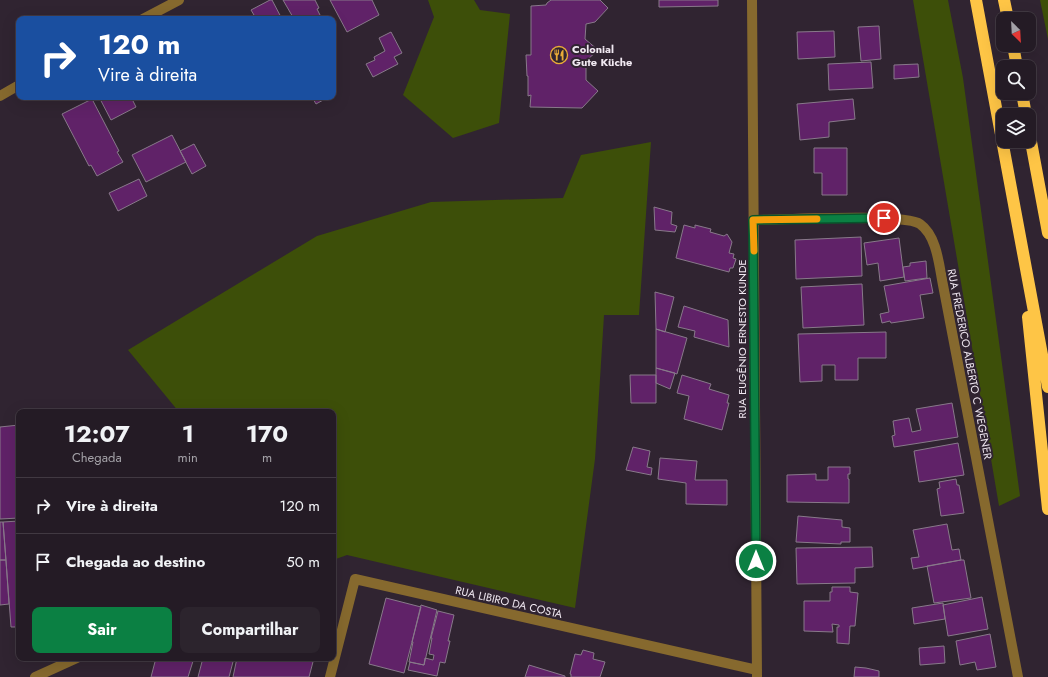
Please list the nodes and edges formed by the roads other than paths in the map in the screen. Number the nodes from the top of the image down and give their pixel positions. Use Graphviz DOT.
graph roads {
  1 [pos="179,0"];
  2 [pos="752,0"];
  3 [pos="976,0"];
  4 [pos="1004,0"];
  5 [pos="1007,12"];
  6 [pos="149,16"];
  7 [pos="16,88"];
  8 [pos="0,96"];
  9 [pos="1032,148"];
  10 [pos="1034,148"];
  11 [pos="1048,204"];
  12 [pos="753,220"];
  13 [pos="1018,226"];
  14 [pos="1048,233"];
  15 [pos="1048,387"];
  16 [pos="1048,509"];
  17 [pos="336,653"];
  18 [pos="70,661"];
  19 [pos="334,661"];
  20 [pos="757,673"];
  21 [pos="35,677"];
  22 [pos="330,677"];
  23 [pos="1018,677"];
  1 -- 6 [label="street"];
  2 -- 12 [label="street, RUA EUGÊNIO ERNESTO KUNDE"];
  3 -- 13 [label="highway"];
  4 -- 5 [label="highway"];
  7 -- 8 [label="street"];
  9 -- 14 [label="highway"];
  10 -- 11 [label="highway"];
  12 -- 20 [label="street, RUA EUGÊNIO ERNESTO KUNDE"];
  12 -- 23 [label="street, RUA FREDERICO ALBERTO C WEGENER"];
  13 -- 15 [label="highway"];
  13 -- 16 [label="highway"];
  17 -- 20 [label="street, RUA LIBIRO DA COSTA"];
  18 -- 21 [label="street"];
  19 -- 22 [label="street, RUA LIBIRO DA COSTA"];
}
